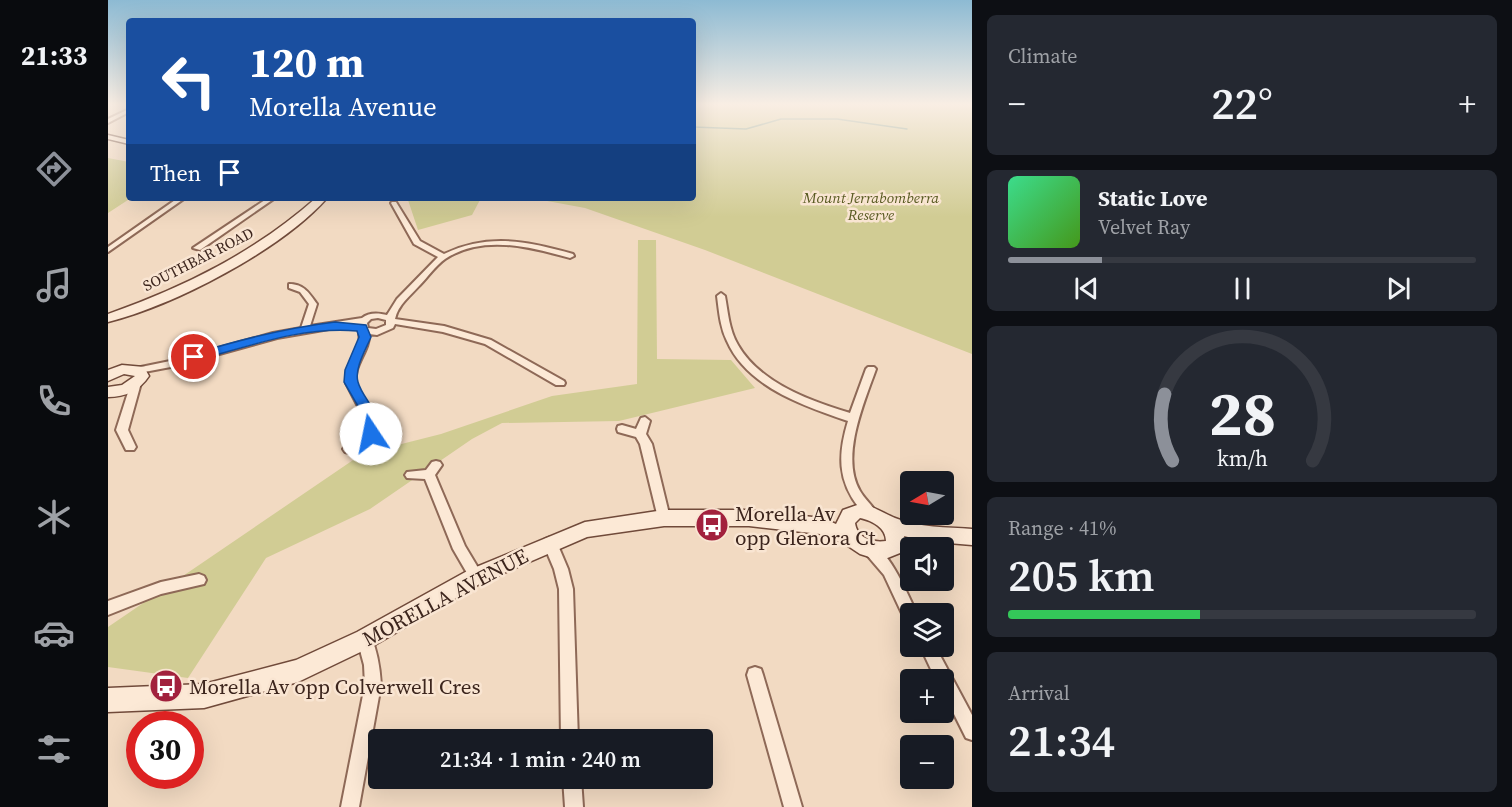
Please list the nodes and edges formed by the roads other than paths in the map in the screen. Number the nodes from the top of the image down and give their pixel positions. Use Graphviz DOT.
graph roads {
  1 [pos="178,201"];
  2 [pos="268,201"];
  3 [pos="319,201"];
  4 [pos="394,203"];
  5 [pos="197,248"];
  6 [pos="108,250"];
  7 [pos="444,256"];
  8 [pos="570,256"];
  9 [pos="292,286"];
  10 [pos="721,296"];
  11 [pos="398,304"];
  12 [pos="109,318"];
  13 [pos="366,323"];
  14 [pos="387,325"];
  15 [pos="305,329"];
  16 [pos="363,346"];
  17 [pos="115,368"];
  18 [pos="871,369"];
  19 [pos="108,376"];
  20 [pos="135,382"];
  21 [pos="560,383"];
  22 [pos="108,392"];
  23 [pos="852,418"];
  24 [pos="645,422"];
  25 [pos="622,429"];
  26 [pos="640,434"];
  27 [pos="369,438"];
  28 [pos="389,440"];
  29 [pos="130,447"];
  30 [pos="349,449"];
  31 [pos="411,475"];
  32 [pos="856,515"];
  33 [pos="664,518"];
  34 [pos="822,526"];
  35 [pos="972,537"];
  36 [pos="853,539"];
  37 [pos="886,540"];
  38 [pos="550,543"];
  39 [pos="476,576"];
  40 [pos="199,580"];
  41 [pos="904,603"];
  42 [pos="108,608"];
  43 [pos="365,639"];
  44 [pos="933,657"];
  45 [pos="755,675"];
  46 [pos="110,704"];
  47 [pos="570,729"];
  48 [pos="972,732"];
  49 [pos="573,789"];
  50 [pos="350,807"];
  51 [pos="574,807"];
  52 [pos="793,807"];
  1 -- 6 [label="street"];
  2 -- 5 [label="street"];
  3 -- 12 [label="street, SOUTHBAR ROAD"];
  4 -- 7 [label="street"];
  7 -- 8 [label="street"];
  7 -- 11 [label="street"];
  9 -- 15 [label="street"];
  10 -- 23 [label="street"];
  11 -- 13 [label="street"];
  11 -- 14 [label="street"];
  13 -- 14 [label="street"];
  13 -- 14 [label="street"];
  13 -- 15 [label="street"];
  13 -- 16 [label="street"];
  14 -- 16 [label="street"];
  14 -- 21 [label="street"];
  15 -- 20 [label="street"];
  16 -- 27 [label="street"];
  17 -- 19 [label="street"];
  17 -- 20 [label="street"];
  18 -- 23 [label="street"];
  20 -- 22 [label="street"];
  20 -- 29 [label="street"];
  23 -- 32 [label="street"];
  24 -- 26 [label="street"];
  25 -- 26 [label="street"];
  26 -- 33 [label="street"];
  27 -- 28 [label="street"];
  27 -- 30 [label="street"];
  31 -- 39 [label="street"];
  32 -- 34 [label="street, MORELLA AVENUE"];
  32 -- 36 [label="street"];
  32 -- 37 [label="street"];
  33 -- 34 [label="street, MORELLA AVENUE"];
  33 -- 38 [label="street, MORELLA AVENUE"];
  34 -- 36 [label="street, MORELLA AVENUE"];
  35 -- 37 [label="street"];
  36 -- 37 [label="street, MORELLA AVENUE"];
  37 -- 41 [label="street"];
  38 -- 39 [label="street, MORELLA AVENUE"];
  38 -- 47 [label="street"];
  39 -- 43 [label="street, MORELLA AVENUE"];
  40 -- 42 [label="street"];
  43 -- 46 [label="street, MORELLA AVENUE"];
  43 -- 50 [label="street"];
  44 -- 48 [label="street"];
  45 -- 52 [label="street"];
  49 -- 51 [label="street"];
}
